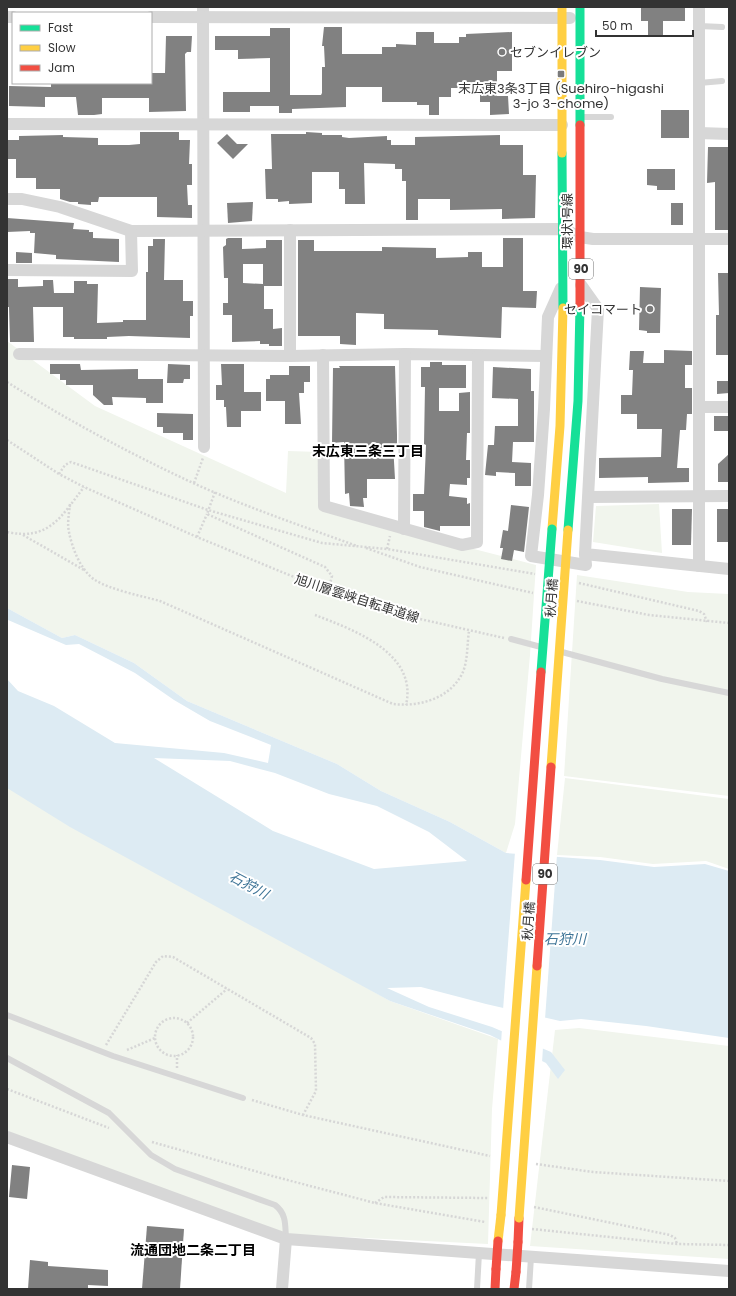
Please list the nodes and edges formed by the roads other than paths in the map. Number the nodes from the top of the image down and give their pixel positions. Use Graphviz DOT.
graph roads {
  1 [pos="699,7"];
  2 [pos="203,12"];
  3 [pos="562,12"];
  4 [pos="580,13"];
  5 [pos="152,17"];
  6 [pos="699,26"];
  7 [pos="722,27"];
  8 [pos="722,81"];
  9 [pos="699,82"];
  10 [pos="580,117"];
  11 [pos="611,117"];
  12 [pos="7,124"];
  13 [pos="204,124"];
  14 [pos="562,125"];
  15 [pos="699,133"];
  16 [pos="729,134"];
  17 [pos="7,199"];
  18 [pos="563,229"];
  19 [pos="204,230"];
  20 [pos="290,230"];
  21 [pos="131,231"];
  22 [pos="580,238"];
  23 [pos="698,239"];
  24 [pos="729,239"];
  25 [pos="7,270"];
  26 [pos="563,283"];
  27 [pos="581,285"];
  28 [pos="19,354"];
  29 [pos="405,354"];
  30 [pos="203,355"];
  31 [pos="290,356"];
  32 [pos="323,356"];
  33 [pos="478,356"];
  34 [pos="545,356"];
  35 [pos="700,407"];
  36 [pos="729,407"];
  37 [pos="204,447"];
  38 [pos="700,496"];
  39 [pos="729,496"];
  40 [pos="590,497"];
  41 [pos="404,529"];
  42 [pos="552,529"];
  43 [pos="568,530"];
  44 [pos="585,554"];
  45 [pos="699,566"];
  46 [pos="729,569"];
  47 [pos="511,639"];
  48 [pos="547,648"];
  49 [pos="554,650"];
  50 [pos="729,693"];
  51 [pos="7,1015"];
  52 [pos="7,1058"];
  53 [pos="243,1098"];
  54 [pos="7,1137"];
  55 [pos="286,1239"];
  56 [pos="480,1253"];
  57 [pos="531,1257"];
  58 [pos="729,1271"];
  59 [pos="282,1289"];
  60 [pos="478,1289"];
  61 [pos="495,1289"];
  62 [pos="514,1289"];
  63 [pos="529,1289"];
  1 -- 6 [label="street"];
  2 -- 3 [label="street"];
  2 -- 5 [label="street"];
  2 -- 13 [label="street"];
  3 -- 4 [label="street"];
  3 -- 14 [label="main road, 環状1号線 / 90"];
  4 -- 10 [label="main road, 環状1号線 / 90"];
  6 -- 7 [label="lane"];
  6 -- 9 [label="street"];
  8 -- 9 [label="lane"];
  9 -- 15 [label="street"];
  10 -- 11 [label="lane"];
  10 -- 22 [label="main road, 環状1号線 / 90"];
  12 -- 13 [label="street"];
  13 -- 14 [label="street"];
  13 -- 19 [label="street"];
  14 -- 18 [label="main road, 環状1号線 / 90"];
  15 -- 16 [label="street"];
  15 -- 23 [label="street"];
  17 -- 21 [label="street"];
  18 -- 20 [label="street"];
  18 -- 22 [label="street"];
  18 -- 26 [label="main road, 環状1号線 / 90"];
  19 -- 20 [label="street"];
  19 -- 21 [label="street"];
  19 -- 30 [label="street"];
  20 -- 31 [label="street"];
  21 -- 25 [label="street"];
  22 -- 23 [label="street"];
  22 -- 27 [label="main road, 環状1号線 / 90"];
  23 -- 24 [label="street"];
  23 -- 35 [label="street"];
  26 -- 34 [label="street"];
  26 -- 42 [label="main road, 環状1号線 / 90"];
  27 -- 40 [label="street"];
  27 -- 43 [label="main road, 環状1号線 / 90"];
  28 -- 30 [label="street"];
  29 -- 32 [label="street"];
  29 -- 33 [label="street"];
  29 -- 41 [label="street"];
  30 -- 31 [label="street"];
  30 -- 37 [label="street"];
  31 -- 32 [label="street"];
  32 -- 41 [label="street"];
  33 -- 34 [label="street"];
  33 -- 41 [label="street"];
  34 -- 44 [label="street"];
  35 -- 36 [label="street"];
  35 -- 38 [label="street"];
  38 -- 39 [label="street"];
  38 -- 40 [label="street"];
  38 -- 45 [label="street"];
  40 -- 44 [label="street"];
  42 -- 61 [label="main road, 秋月橋 / 90, bridge"];
  43 -- 62 [label="main road, 秋月橋 / 90, bridge"];
  44 -- 45 [label="street"];
  45 -- 46 [label="street"];
  47 -- 48 [label="lane"];
  49 -- 50 [label="lane"];
  51 -- 53 [label="lane"];
  52 -- 55 [label="lane"];
  54 -- 55 [label="street"];
  55 -- 56 [label="street"];
  55 -- 59 [label="street"];
  56 -- 57 [label="street"];
  56 -- 60 [label="lane"];
  57 -- 58 [label="street"];
  57 -- 63 [label="lane"];
}
